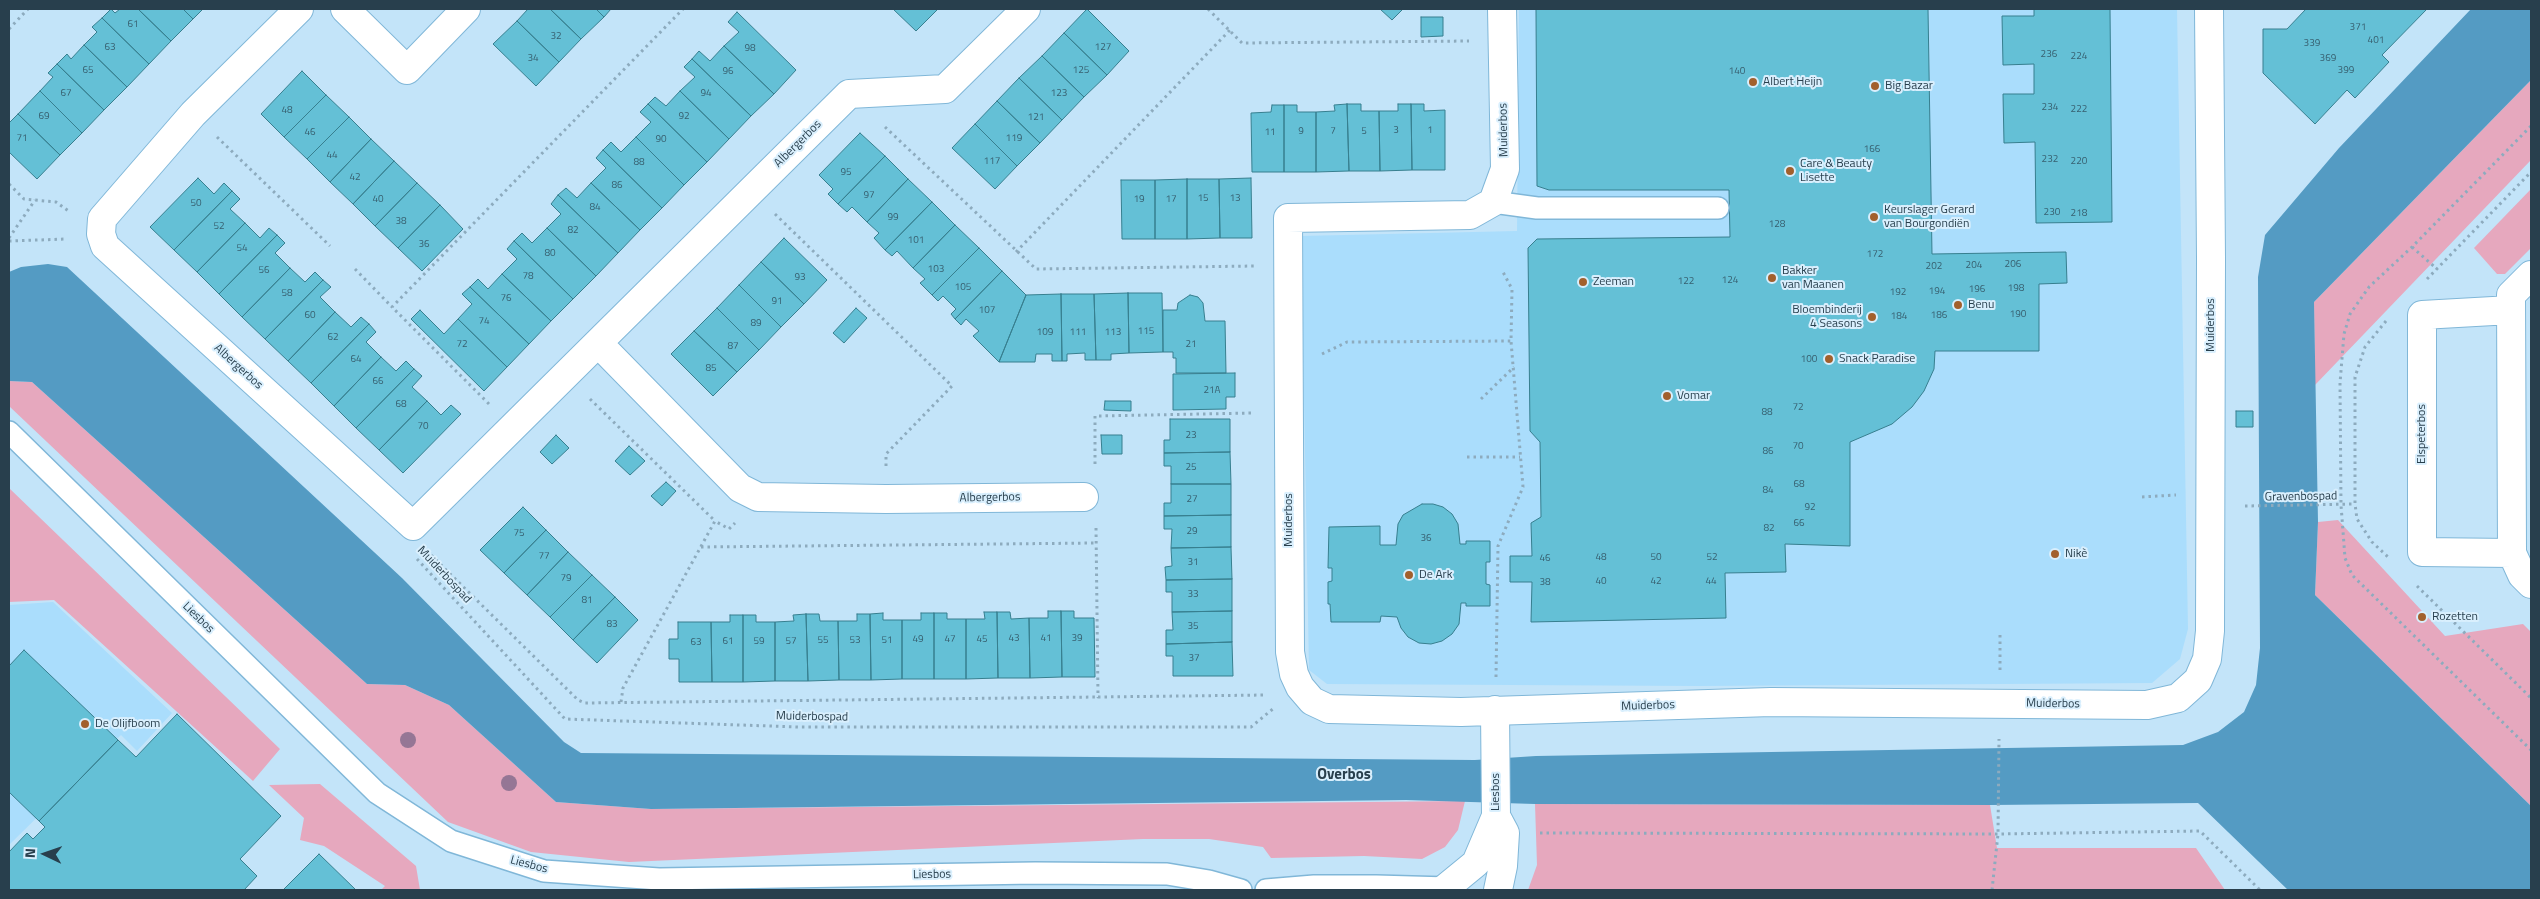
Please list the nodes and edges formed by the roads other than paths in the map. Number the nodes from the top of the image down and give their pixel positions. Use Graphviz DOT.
graph roads {
  1 [pos="299,9"];
  2 [pos="345,9"];
  3 [pos="466,9"];
  4 [pos="1026,9"];
  5 [pos="1502,9"];
  6 [pos="2209,9"];
  7 [pos="1493,202"];
  8 [pos="1718,208"];
  9 [pos="2531,275"];
  10 [pos="2511,302"];
  11 [pos="599,344"];
  12 [pos="9,432"];
  13 [pos="1084,497"];
  14 [pos="2512,553"];
  15 [pos="2531,584"];
  16 [pos="1496,710"];
  17 [pos="1501,825"];
  18 [pos="1445,889"];
  19 [pos="1241,890"];
  20 [pos="1266,890"];
  21 [pos="1498,890"];
  1 -- 11 [label="street, Albergerbos"];
  2 -- 3 [label="street"];
  4 -- 11 [label="street, Albergerbos"];
  5 -- 7 [label="street, Muiderbos"];
  6 -- 16 [label="street, Muiderbos"];
  7 -- 8 [label="lane"];
  7 -- 16 [label="street, Muiderbos"];
  9 -- 10 [label="street"];
  10 -- 14 [label="street"];
  10 -- 14 [label="street, Elspeterbos"];
  11 -- 13 [label="street, Albergerbos"];
  12 -- 19 [label="lane, Liesbos"];
  14 -- 15 [label="street"];
  16 -- 17 [label="street, Liesbos"];
  17 -- 18 [label="street, Liesbos"];
  17 -- 21 [label="street"];
  18 -- 20 [label="lane, Liesbos"];
}
